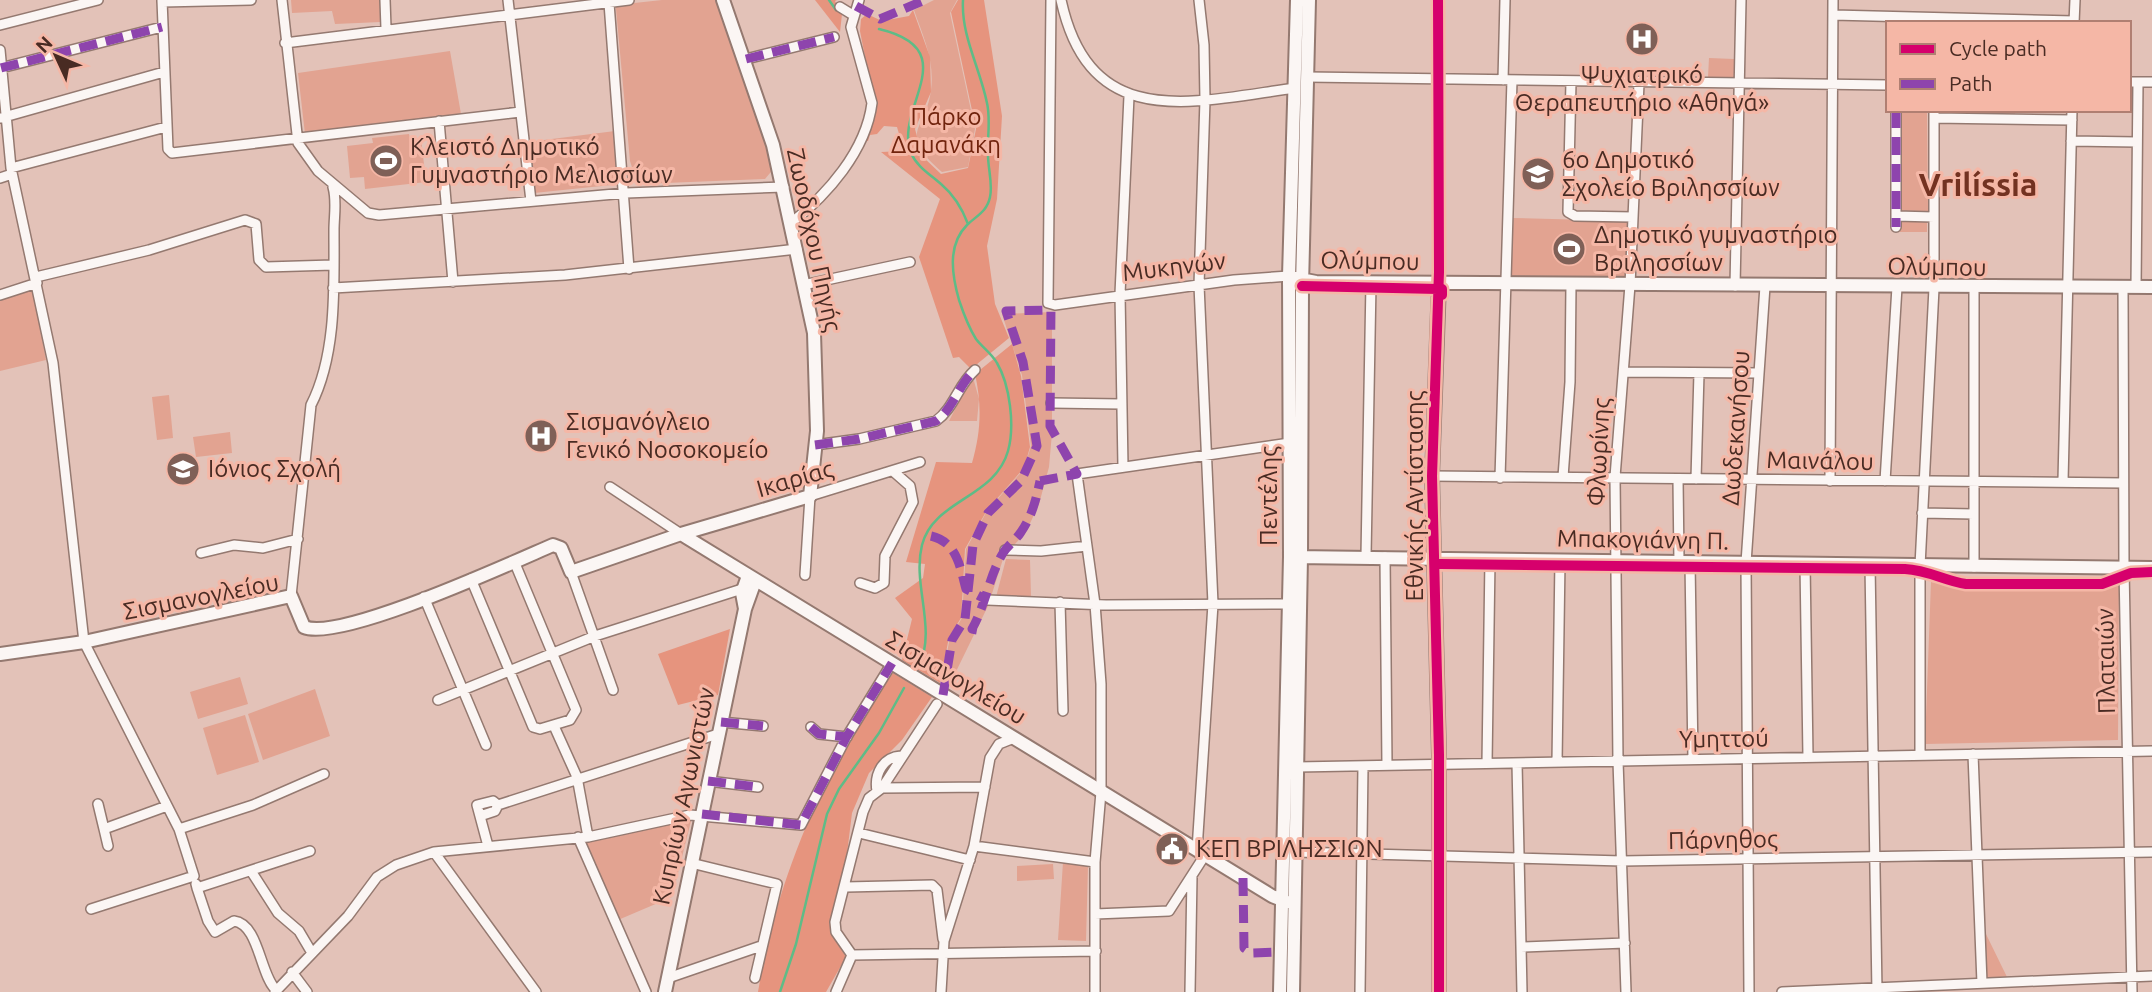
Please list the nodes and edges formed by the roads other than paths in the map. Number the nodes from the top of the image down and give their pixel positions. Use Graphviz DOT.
graph roads {
  1 [pos="98,0"];
  2 [pos="251,0"];
  3 [pos="282,0"];
  4 [pos="385,0"];
  5 [pos="508,0"];
  6 [pos="629,0"];
  7 [pos="723,0"];
  8 [pos="859,0"];
  9 [pos="1051,0"];
  10 [pos="1061,0"];
  11 [pos="1199,0"];
  12 [pos="1297,0"];
  13 [pos="1309,0"];
  14 [pos="1438,0"];
  15 [pos="1505,0"];
  16 [pos="1741,0"];
  17 [pos="1833,0"];
  18 [pos="2075,0"];
  19 [pos="162,1"];
  20 [pos="609,3"];
  21 [pos="840,7"];
  22 [pos="510,12"];
  23 [pos="853,15"];
  24 [pos="1833,15"];
  25 [pos="1065,21"];
  26 [pos="2031,21"];
  27 [pos="2074,21"];
  28 [pos="1049,23"];
  29 [pos="0,25"];
  30 [pos="162,27"];
  31 [pos="386,28"];
  32 [pos="834,37"];
  33 [pos="285,43"];
  34 [pos="0,50"];
  35 [pos="746,59"];
  36 [pos="1,62"];
  37 [pos="164,72"];
  38 [pos="1307,77"];
  39 [pos="1439,79"];
  40 [pos="1507,80"];
  41 [pos="1571,81"];
  42 [pos="2134,82"];
  43 [pos="2152,82"];
  44 [pos="1639,83"];
  45 [pos="1739,85"];
  46 [pos="1886,85"];
  47 [pos="1832,86"];
  48 [pos="1295,89"];
  49 [pos="1129,96"];
  50 [pos="1205,100"];
  51 [pos="520,112"];
  52 [pos="1896,112"];
  53 [pos="1934,114"];
  54 [pos="2072,115"];
  55 [pos="2,117"];
  56 [pos="439,121"];
  57 [pos="166,127"];
  58 [pos="296,138"];
  59 [pos="2071,141"];
  60 [pos="2137,142"];
  61 [pos="12,171"];
  62 [pos="0,178"];
  63 [pos="333,186"];
  64 [pos="784,187"];
  65 [pos="626,193"];
  66 [pos="531,201"];
  67 [pos="447,208"];
  68 [pos="1896,216"];
  69 [pos="1934,216"];
  70 [pos="1633,218"];
  71 [pos="791,223"];
  72 [pos="1896,227"];
  73 [pos="797,249"];
  74 [pos="910,262"];
  75 [pos="333,265"];
  76 [pos="629,270"];
  77 [pos="1296,279"];
  78 [pos="36,280"];
  79 [pos="453,282"];
  80 [pos="1371,282"];
  81 [pos="1439,283"];
  82 [pos="1507,284"];
  83 [pos="1571,284"];
  84 [pos="803,285"];
  85 [pos="1199,285"];
  86 [pos="1630,285"];
  87 [pos="1735,286"];
  88 [pos="1765,286"];
  89 [pos="1831,287"];
  90 [pos="1898,287"];
  91 [pos="2152,287"];
  92 [pos="333,288"];
  93 [pos="1934,288"];
  94 [pos="2130,288"];
  95 [pos="1974,289"];
  96 [pos="2068,289"];
  97 [pos="1120,294"];
  98 [pos="0,295"];
  99 [pos="975,370"];
  100 [pos="1624,372"];
  101 [pos="1699,373"];
  102 [pos="1759,373"];
  103 [pos="1051,403"];
  104 [pos="1121,404"];
  105 [pos="1290,443"];
  106 [pos="815,445"];
  107 [pos="1206,455"];
  108 [pos="920,462"];
  109 [pos="1123,467"];
  110 [pos="894,472"];
  111 [pos="1432,477"];
  112 [pos="1563,477"];
  113 [pos="1615,477"];
  114 [pos="1500,478"];
  115 [pos="1678,479"];
  116 [pos="1696,479"];
  117 [pos="1753,480"];
  118 [pos="1830,481"];
  119 [pos="1885,481"];
  120 [pos="1973,481"];
  121 [pos="2063,481"];
  122 [pos="1926,482"];
  123 [pos="2123,483"];
  124 [pos="610,487"];
  125 [pos="810,496"];
  126 [pos="1922,513"];
  127 [pos="1974,514"];
  128 [pos="681,534"];
  129 [pos="298,540"];
  130 [pos="1087,546"];
  131 [pos="1005,550"];
  132 [pos="201,554"];
  133 [pos="1298,556"];
  134 [pos="1366,556"];
  135 [pos="1385,557"];
  136 [pos="1435,558"];
  137 [pos="1490,559"];
  138 [pos="1560,560"];
  139 [pos="514,561"];
  140 [pos="1615,561"];
  141 [pos="1684,562"];
  142 [pos="1746,563"];
  143 [pos="1805,564"];
  144 [pos="1870,565"];
  145 [pos="1920,566"];
  146 [pos="1974,567"];
  147 [pos="2124,568"];
  148 [pos="2152,568"];
  149 [pos="571,572"];
  150 [pos="805,575"];
  151 [pos="471,579"];
  152 [pos="749,582"];
  153 [pos="860,583"];
  154 [pos="773,592"];
  155 [pos="291,596"];
  156 [pos="424,597"];
  157 [pos="987,600"];
  158 [pos="1060,602"];
  159 [pos="1095,604"];
  160 [pos="1213,604"];
  161 [pos="1289,604"];
  162 [pos="746,605"];
  163 [pos="594,636"];
  164 [pos="84,642"];
  165 [pos="552,652"];
  166 [pos="0,654"];
  167 [pos="891,663"];
  168 [pos="509,670"];
  169 [pos="463,690"];
  170 [pos="613,690"];
  171 [pos="438,700"];
  172 [pos="940,700"];
  173 [pos="1063,710"];
  174 [pos="554,726"];
  175 [pos="763,726"];
  176 [pos="811,727"];
  177 [pos="719,728"];
  178 [pos="846,737"];
  179 [pos="1014,738"];
  180 [pos="486,745"];
  181 [pos="2127,751"];
  182 [pos="2152,751"];
  183 [pos="1973,754"];
  184 [pos="1920,755"];
  185 [pos="1873,756"];
  186 [pos="1808,757"];
  187 [pos="1748,758"];
  188 [pos="1693,759"];
  189 [pos="1618,761"];
  190 [pos="1557,762"];
  191 [pos="1487,763"];
  192 [pos="1517,763"];
  193 [pos="1439,764"];
  194 [pos="1387,765"];
  195 [pos="1363,766"];
  196 [pos="1297,767"];
  197 [pos="324,774"];
  198 [pos="577,778"];
  199 [pos="708,781"];
  200 [pos="758,787"];
  201 [pos="985,787"];
  202 [pos="879,789"];
  203 [pos="1101,792"];
  204 [pos="98,804"];
  205 [pos="498,805"];
  206 [pos="167,806"];
  207 [pos="702,814"];
  208 [pos="480,816"];
  209 [pos="104,829"];
  210 [pos="178,829"];
  211 [pos="859,833"];
  212 [pos="583,837"];
  213 [pos="108,846"];
  214 [pos="488,846"];
  215 [pos="974,846"];
  216 [pos="310,851"];
  217 [pos="434,852"];
  218 [pos="1296,852"];
  219 [pos="2129,852"];
  220 [pos="2152,852"];
  221 [pos="1201,853"];
  222 [pos="1360,854"];
  223 [pos="1438,855"];
  224 [pos="1975,855"];
  225 [pos="1875,856"];
  226 [pos="1519,858"];
  227 [pos="1746,858"];
  228 [pos="970,860"];
  229 [pos="1622,861"];
  230 [pos="1095,862"];
  231 [pos="691,863"];
  232 [pos="251,871"];
  233 [pos="1192,875"];
  234 [pos="194,876"];
  235 [pos="846,887"];
  236 [pos="197,888"];
  237 [pos="1288,902"];
  238 [pos="91,909"];
  239 [pos="1095,914"];
  240 [pos="944,941"];
  241 [pos="1625,943"];
  242 [pos="761,946"];
  243 [pos="1521,947"];
  244 [pos="1096,951"];
  245 [pos="312,953"];
  246 [pos="942,953"];
  247 [pos="852,955"];
  248 [pos="292,972"];
  249 [pos="2152,976"];
  250 [pos="2131,977"];
  251 [pos="755,978"];
  252 [pos="1982,983"];
  253 [pos="664,987"];
  254 [pos="2004,987"];
  255 [pos="1877,990"];
  256 [pos="276,991"];
  257 [pos="307,992"];
  258 [pos="536,992"];
  259 [pos="646,992"];
  260 [pos="836,992"];
  261 [pos="942,992"];
  262 [pos="1095,992"];
  263 [pos="1190,992"];
  264 [pos="1280,992"];
  265 [pos="1293,992"];
  266 [pos="1360,992"];
  267 [pos="1439,992"];
  268 [pos="1522,992"];
  269 [pos="1626,992"];
  270 [pos="1749,992"];
  271 [pos="1782,992"];
  272 [pos="2132,992"];
  1 -- 29 [label="street"];
  2 -- 19 [label="street"];
  3 -- 33 [label="street"];
  4 -- 31 [label="street"];
  5 -- 22 [label="street"];
  6 -- 20 [label="street"];
  7 -- 35 [label="street, Ζωοδόχου Πηγής"];
  8 -- 23 [label="street"];
  9 -- 28 [label="street"];
  10 -- 25 [label="street"];
  11 -- 50 [label="street"];
  12 -- 48 [label="street, Πεντέλης"];
  13 -- 38 [label="street, Πεντέλης"];
  14 -- 39 [label="street, Εθνικής Αντίστασης"];
  15 -- 40 [label="street"];
  16 -- 45 [label="street"];
  17 -- 24 [label="street"];
  18 -- 27 [label="street"];
  19 -- 30 [label="street"];
  20 -- 22 [label="street"];
  20 -- 65 [label="street"];
  21 -- 23 [label="street"];
  22 -- 31 [label="street"];
  22 -- 51 [label="street"];
  23 -- 71 [label="street"];
  24 -- 26 [label="street"];
  24 -- 47 [label="street"];
  25 -- 28 [label="street"];
  25 -- 49 [label="street"];
  28 -- 97 [label="street, Μυκηνών"];
  30 -- 36 [label="street"];
  30 -- 37 [label="street"];
  31 -- 33 [label="street"];
  32 -- 35 [label="street"];
  33 -- 58 [label="street"];
  34 -- 36 [label="street"];
  35 -- 64 [label="street, Ζωοδόχου Πηγής"];
  36 -- 55 [label="street"];
  37 -- 55 [label="street"];
  37 -- 57 [label="street"];
  38 -- 39 [label="street"];
  38 -- 77 [label="street, Πεντέλης"];
  39 -- 40 [label="street"];
  39 -- 81 [label="street, Εθνικής Αντίστασης"];
  40 -- 41 [label="street"];
  40 -- 82 [label="street"];
  41 -- 44 [label="street"];
  41 -- 70 [label="street"];
  42 -- 43 [label="street"];
  42 -- 60 [label="street, Πλαταιών"];
  44 -- 45 [label="street"];
  44 -- 70 [label="street, Φλωρίνης"];
  45 -- 47 [label="street"];
  45 -- 87 [label="street"];
  46 -- 47 [label="street"];
  47 -- 89 [label="street"];
  48 -- 50 [label="street"];
  48 -- 77 [label="street, Πεντέλης"];
  49 -- 50 [label="street"];
  49 -- 97 [label="street"];
  50 -- 85 [label="street"];
  51 -- 56 [label="street"];
  51 -- 66 [label="street"];
  52 -- 68 [label="street"];
  53 -- 54 [label="street"];
  53 -- 69 [label="street"];
  54 -- 59 [label="street"];
  55 -- 61 [label="street"];
  56 -- 58 [label="street"];
  56 -- 67 [label="street"];
  57 -- 58 [label="street"];
  57 -- 61 [label="street"];
  58 -- 63 [label="street"];
  59 -- 60 [label="street"];
  59 -- 96 [label="street"];
  60 -- 94 [label="street, Πλαταιών"];
  61 -- 62 [label="street"];
  61 -- 78 [label="street"];
  63 -- 67 [label="street"];
  63 -- 75 [label="street"];
  64 -- 65 [label="street"];
  64 -- 71 [label="street, Ζωοδόχου Πηγής"];
  65 -- 66 [label="street"];
  65 -- 76 [label="street"];
  66 -- 67 [label="street"];
  67 -- 79 [label="street"];
  68 -- 69 [label="street"];
  68 -- 72 [label="street"];
  69 -- 93 [label="street"];
  70 -- 86 [label="street, Φλωρίνης"];
  71 -- 73 [label="street, Ζωοδόχου Πηγής"];
  73 -- 76 [label="street"];
  73 -- 84 [label="street, Ζωοδόχου Πηγής"];
  74 -- 84 [label="street"];
  75 -- 78 [label="street"];
  75 -- 92 [label="street"];
  76 -- 79 [label="street"];
  77 -- 80 [label="street, Ολύμπου"];
  77 -- 85 [label="street, Μυκηνών"];
  77 -- 105 [label="street, Πεντέλης"];
  77 -- 133 [label="street, Πεντέλης"];
  78 -- 98 [label="street"];
  78 -- 164 [label="street"];
  79 -- 92 [label="street"];
  80 -- 81 [label="street, Ολύμπου"];
  80 -- 134 [label="street"];
  81 -- 82 [label="street, Ολύμπου"];
  81 -- 111 [label="street, Εθνικής Αντίστασης"];
  82 -- 83 [label="street, Ολύμπου"];
  82 -- 114 [label="street"];
  83 -- 86 [label="street, Ολύμπου"];
  83 -- 112 [label="street"];
  84 -- 106 [label="street, Ζωοδόχου Πηγής"];
  85 -- 97 [label="street, Μυκηνών"];
  85 -- 107 [label="street"];
  86 -- 87 [label="street, Ολύμπου"];
  86 -- 100 [label="street, Φλωρίνης"];
  87 -- 88 [label="street, Ολύμπου"];
  88 -- 89 [label="street, Ολύμπου"];
  88 -- 102 [label="street, Δωδεκανήσου"];
  89 -- 90 [label="street, Ολύμπου"];
  89 -- 118 [label="street"];
  90 -- 93 [label="street, Ολύμπου"];
  90 -- 119 [label="street"];
  91 -- 94 [label="street, Ολύμπου"];
  92 -- 129 [label="street"];
  93 -- 95 [label="street, Ολύμπου"];
  93 -- 122 [label="street"];
  94 -- 96 [label="street, Ολύμπου"];
  94 -- 123 [label="street, Πλαταιών"];
  95 -- 96 [label="street, Ολύμπου"];
  95 -- 120 [label="street"];
  96 -- 121 [label="street"];
  97 -- 104 [label="street"];
  99 -- 106 [label="street"];
  100 -- 101 [label="street"];
  100 -- 113 [label="street, Φλωρίνης"];
  101 -- 102 [label="street"];
  101 -- 116 [label="street"];
  102 -- 117 [label="street, Δωδεκανήσου"];
  103 -- 104 [label="street"];
  104 -- 109 [label="street"];
  105 -- 107 [label="street"];
  105 -- 133 [label="street, Πεντέλης"];
  106 -- 125 [label="street, Ζωοδόχου Πηγής"];
  107 -- 109 [label="street"];
  107 -- 160 [label="street"];
  108 -- 110 [label="street, Ικαρίας"];
  109 -- 130 [label="street"];
  110 -- 125 [label="street, Ικαρίας"];
  110 -- 153 [label="street"];
  111 -- 114 [label="street, Μαινάλου"];
  111 -- 136 [label="street, Εθνικής Αντίστασης"];
  112 -- 113 [label="street, Μαινάλου"];
  112 -- 114 [label="street, Μαινάλου"];
  113 -- 115 [label="street, Μαινάλου"];
  113 -- 140 [label="street, Φλωρίνης"];
  115 -- 116 [label="street, Μαινάλου"];
  115 -- 141 [label="street"];
  116 -- 117 [label="street, Μαινάλου"];
  117 -- 118 [label="street, Μαινάλου"];
  117 -- 142 [label="street, Δωδεκανήσου"];
  118 -- 119 [label="street, Μαινάλου"];
  119 -- 122 [label="street, Μαινάλου"];
  120 -- 121 [label="street, Μαινάλου"];
  120 -- 122 [label="street, Μαινάλου"];
  120 -- 127 [label="street"];
  121 -- 123 [label="street, Μαινάλου"];
  122 -- 126 [label="street"];
  123 -- 147 [label="street, Πλαταιών"];
  124 -- 128 [label="street, Σισμανογλείου"];
  125 -- 128 [label="street, Ικαρίας"];
  125 -- 150 [label="street"];
  126 -- 127 [label="street"];
  126 -- 145 [label="street"];
  127 -- 146 [label="street"];
  128 -- 149 [label="street, Ικαρίας"];
  128 -- 152 [label="street, Σισμανογλείου"];
  129 -- 132 [label="street"];
  129 -- 155 [label="street"];
  130 -- 131 [label="street"];
  130 -- 159 [label="street"];
  133 -- 134 [label="street, Μπακογιάννη Π."];
  133 -- 161 [label="street, Πεντέλης"];
  133 -- 196 [label="street, Πεντέλης"];
  134 -- 135 [label="street, Μπακογιάννη Π."];
  135 -- 136 [label="street, Μπακογιάννη Π."];
  135 -- 194 [label="street"];
  136 -- 137 [label="street, Μπακογιάννη Π."];
  136 -- 193 [label="street, Εθνικής Αντίστασης"];
  137 -- 138 [label="street, Μπακογιάννη Π."];
  137 -- 191 [label="street"];
  138 -- 140 [label="street, Μπακογιάννη Π."];
  138 -- 190 [label="street"];
  139 -- 149 [label="street, Σισμανογλείου"];
  139 -- 151 [label="street, Σισμανογλείου"];
  139 -- 165 [label="street"];
  140 -- 141 [label="street, Μπακογιάννη Π."];
  140 -- 189 [label="street, Φλωρίνης"];
  141 -- 142 [label="street, Μπακογιάννη Π."];
  141 -- 188 [label="street"];
  142 -- 143 [label="street, Μπακογιάννη Π."];
  142 -- 187 [label="street, Δωδεκανήσου"];
  143 -- 144 [label="street, Μπακογιάννη Π."];
  143 -- 186 [label="street"];
  144 -- 145 [label="street, Μπακογιάννη Π."];
  144 -- 185 [label="street"];
  145 -- 146 [label="street, Μπακογιάννη Π."];
  145 -- 184 [label="street"];
  146 -- 147 [label="street, Μπακογιάννη Π."];
  147 -- 148 [label="street, Μπακογιάννη Π."];
  147 -- 181 [label="street, Πλαταιών"];
  149 -- 163 [label="street"];
  151 -- 156 [label="street, Σισμανογλείου"];
  151 -- 168 [label="street"];
  152 -- 154 [label="street, Σισμανογλείου"];
  152 -- 162 [label="street, Κυπρίων Αγωνιστών"];
  152 -- 163 [label="street"];
  154 -- 162 [label="street"];
  154 -- 167 [label="street, Σισμανογλείου"];
  155 -- 156 [label="street, Σισμανογλείου"];
  155 -- 164 [label="street, Σισμανογλείου"];
  156 -- 169 [label="street"];
  157 -- 158 [label="street"];
  158 -- 159 [label="street"];
  158 -- 173 [label="street"];
  159 -- 160 [label="street"];
  159 -- 203 [label="street"];
  160 -- 161 [label="street"];
  160 -- 221 [label="street"];
  161 -- 237 [label="street, Πεντέλης"];
  162 -- 177 [label="street, Κυπρίων Αγωνιστών"];
  163 -- 165 [label="street"];
  163 -- 170 [label="street"];
  164 -- 166 [label="street, Σισμανογλείου"];
  164 -- 206 [label="street"];
  165 -- 168 [label="street"];
  165 -- 174 [label="street"];
  167 -- 172 [label="street, Σισμανογλείου"];
  167 -- 178 [label="street"];
  168 -- 169 [label="street"];
  168 -- 174 [label="street"];
  169 -- 171 [label="street"];
  169 -- 180 [label="street"];
  172 -- 179 [label="street, Σισμανογλείου"];
  172 -- 202 [label="street"];
  174 -- 198 [label="street"];
  175 -- 177 [label="street"];
  176 -- 178 [label="street"];
  177 -- 198 [label="street"];
  177 -- 199 [label="street, Κυπρίων Αγωνιστών"];
  178 -- 207 [label="street"];
  179 -- 201 [label="street"];
  179 -- 203 [label="street, Σισμανογλείου"];
  181 -- 182 [label="street, Υμηττού"];
  181 -- 183 [label="street, Υμηττού"];
  181 -- 219 [label="street, Πλαταιών"];
  183 -- 184 [label="street, Υμηττού"];
  183 -- 224 [label="street"];
  184 -- 185 [label="street, Υμηττού"];
  185 -- 186 [label="street, Υμηττού"];
  185 -- 225 [label="street"];
  186 -- 187 [label="street, Υμηττού"];
  187 -- 188 [label="street, Υμηττού"];
  187 -- 227 [label="street, Δωδεκανήσου"];
  188 -- 189 [label="street, Υμηττού"];
  189 -- 190 [label="street, Υμηττού"];
  189 -- 229 [label="street, Φλωρίνης"];
  190 -- 192 [label="street, Υμηττού"];
  191 -- 192 [label="street, Υμηττού"];
  191 -- 193 [label="street, Υμηττού"];
  192 -- 226 [label="street"];
  193 -- 194 [label="street, Υμηττού"];
  193 -- 223 [label="street, Εθνικής Αντίστασης"];
  194 -- 195 [label="street, Υμηττού"];
  195 -- 196 [label="street, Υμηττού"];
  195 -- 222 [label="street"];
  196 -- 218 [label="street, Πεντέλης"];
  197 -- 210 [label="street"];
  198 -- 205 [label="street"];
  198 -- 212 [label="street"];
  199 -- 200 [label="street"];
  199 -- 207 [label="street, Κυπρίων Αγωνιστών"];
  201 -- 202 [label="street"];
  201 -- 215 [label="street"];
  202 -- 211 [label="street"];
  203 -- 221 [label="street, Σισμανογλείου"];
  203 -- 230 [label="street"];
  204 -- 209 [label="street"];
  205 -- 208 [label="street"];
  205 -- 208 [label="street"];
  206 -- 209 [label="street"];
  206 -- 210 [label="street"];
  207 -- 212 [label="street"];
  207 -- 231 [label="street, Κυπρίων Αγωνιστών"];
  208 -- 214 [label="street"];
  209 -- 213 [label="street"];
  210 -- 234 [label="street"];
  211 -- 228 [label="street"];
  211 -- 235 [label="street"];
  212 -- 214 [label="street"];
  212 -- 259 [label="street"];
  214 -- 217 [label="street"];
  215 -- 228 [label="street"];
  215 -- 230 [label="street"];
  216 -- 232 [label="street"];
  217 -- 245 [label="street"];
  217 -- 258 [label="street"];
  218 -- 222 [label="street, Πάρνηθος"];
  218 -- 237 [label="street, Πεντέλης"];
  219 -- 220 [label="street, Πάρνηθος"];
  219 -- 224 [label="street, Πάρνηθος"];
  219 -- 250 [label="street, Πλαταιών"];
  221 -- 233 [label="street"];
  221 -- 237 [label="street, Σισμανογλείου"];
  222 -- 223 [label="street, Πάρνηθος"];
  222 -- 266 [label="street"];
  223 -- 226 [label="street, Πάρνηθος"];
  223 -- 267 [label="street, Εθνικής Αντίστασης"];
  224 -- 225 [label="street, Πάρνηθος"];
  224 -- 252 [label="street"];
  225 -- 227 [label="street, Πάρνηθος"];
  225 -- 255 [label="street"];
  226 -- 229 [label="street, Πάρνηθος"];
  226 -- 243 [label="street"];
  227 -- 229 [label="street, Πάρνηθος"];
  227 -- 270 [label="street, Δωδεκανήσου"];
  228 -- 240 [label="street"];
  229 -- 241 [label="street, Φλωρίνης"];
  230 -- 239 [label="street"];
  231 -- 242 [label="street"];
  231 -- 253 [label="street, Κυπρίων Αγωνιστών"];
  232 -- 236 [label="street"];
  232 -- 245 [label="street"];
  233 -- 239 [label="street"];
  233 -- 263 [label="street"];
  234 -- 236 [label="street"];
  234 -- 238 [label="street"];
  235 -- 240 [label="street"];
  235 -- 247 [label="street"];
  236 -- 256 [label="street"];
  237 -- 264 [label="street, Πεντέλης"];
  237 -- 265 [label="street, Πεντέλης"];
  239 -- 244 [label="street"];
  240 -- 246 [label="street"];
  241 -- 243 [label="street"];
  241 -- 269 [label="street, Φλωρίνης"];
  242 -- 251 [label="street"];
  242 -- 253 [label="street"];
  243 -- 268 [label="street"];
  244 -- 246 [label="street"];
  244 -- 262 [label="street"];
  245 -- 248 [label="street"];
  246 -- 247 [label="street"];
  246 -- 261 [label="street"];
  247 -- 260 [label="street"];
  248 -- 256 [label="street"];
  248 -- 257 [label="street"];
  249 -- 250 [label="street"];
  250 -- 254 [label="street"];
  250 -- 272 [label="street, Πλαταιών"];
  252 -- 254 [label="street"];
  252 -- 255 [label="street"];
  255 -- 271 [label="street"];
}
